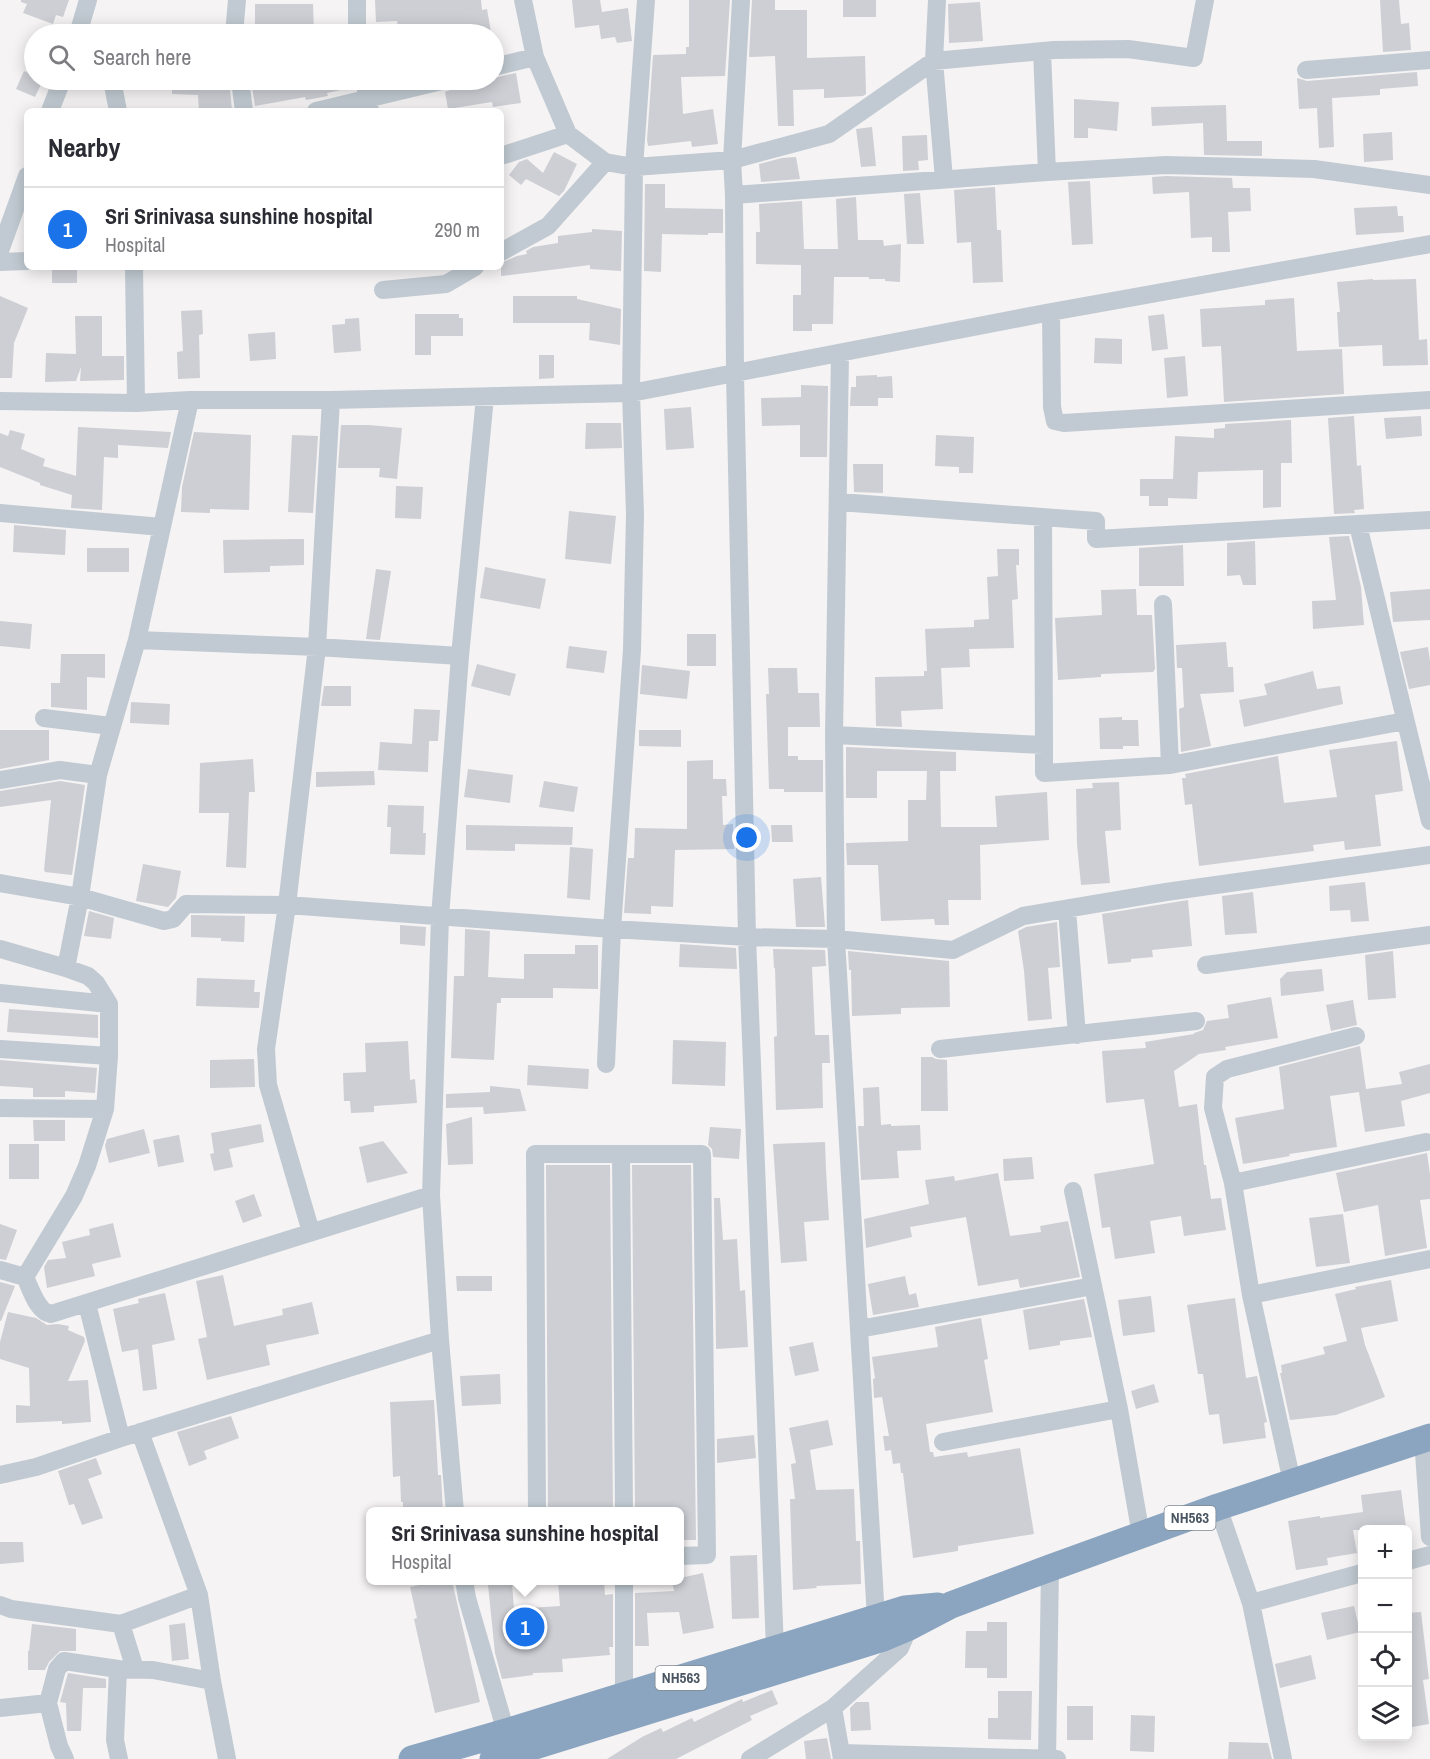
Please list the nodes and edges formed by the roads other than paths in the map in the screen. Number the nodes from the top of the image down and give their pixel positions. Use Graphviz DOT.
graph roads {
  1 [pos="88,0"];
  2 [pos="237,0"];
  3 [pos="357,0"];
  4 [pos="523,0"];
  5 [pos="646,0"];
  6 [pos="741,0"];
  7 [pos="937,0"];
  8 [pos="1205,0"];
  9 [pos="81,24"];
  10 [pos="235,24"];
  11 [pos="357,24"];
  12 [pos="1042,51"];
  13 [pos="535,57"];
  14 [pos="1430,60"];
  15 [pos="934,61"];
  16 [pos="504,65"];
  17 [pos="1306,70"];
  18 [pos="58,90"];
  19 [pos="114,90"];
  20 [pos="241,90"];
  21 [pos="366,90"];
  22 [pos="415,90"];
  23 [pos="368,105"];
  24 [pos="52,108"];
  25 [pos="117,108"];
  26 [pos="244,108"];
  27 [pos="342,108"];
  28 [pos="568,134"];
  29 [pos="504,155"];
  30 [pos="732,160"];
  31 [pos="605,162"];
  32 [pos="634,167"];
  33 [pos="1047,172"];
  34 [pos="944,179"];
  35 [pos="24,184"];
  36 [pos="1430,185"];
  37 [pos="734,195"];
  38 [pos="1430,244"];
  39 [pos="504,250"];
  40 [pos="0,251"];
  41 [pos="24,261"];
  42 [pos="0,262"];
  43 [pos="134,270"];
  44 [pos="467,270"];
  45 [pos="383,290"];
  46 [pos="1051,312"];
  47 [pos="840,353"];
  48 [pos="735,374"];
  49 [pos="631,393"];
  50 [pos="485,397"];
  51 [pos="190,400"];
  52 [pos="331,400"];
  53 [pos="1430,400"];
  54 [pos="0,401"];
  55 [pos="136,403"];
  56 [pos="839,502"];
  57 [pos="0,513"];
  58 [pos="1043,517"];
  59 [pos="1430,520"];
  60 [pos="1358,525"];
  61 [pos="162,527"];
  62 [pos="1164,604"];
  63 [pos="137,640"];
  64 [pos="317,647"];
  65 [pos="460,656"];
  66 [pos="44,718"];
  67 [pos="1405,721"];
  68 [pos="111,726"];
  69 [pos="834,735"];
  70 [pos="1044,745"];
  71 [pos="1170,765"];
  72 [pos="98,775"];
  73 [pos="0,780"];
  74 [pos="1430,821"];
  75 [pos="1430,855"];
  76 [pos="0,883"];
  77 [pos="80,897"];
  78 [pos="287,905"];
  79 [pos="1067,910"];
  80 [pos="440,916"];
  81 [pos="612,929"];
  82 [pos="1430,936"];
  83 [pos="747,937"];
  84 [pos="836,939"];
  85 [pos="0,950"];
  86 [pos="1206,965"];
  87 [pos="66,968"];
  88 [pos="0,993"];
  89 [pos="109,1004"];
  90 [pos="1196,1021"];
  91 [pos="1077,1035"];
  92 [pos="1356,1036"];
  93 [pos="0,1049"];
  94 [pos="940,1049"];
  95 [pos="109,1056"];
  96 [pos="606,1064"];
  97 [pos="0,1108"];
  98 [pos="105,1109"];
  99 [pos="1426,1142"];
  100 [pos="621,1154"];
  101 [pos="1233,1183"];
  102 [pos="1072,1191"];
  103 [pos="431,1195"];
  104 [pos="311,1232"];
  105 [pos="1430,1259"];
  106 [pos="0,1270"];
  107 [pos="26,1277"];
  108 [pos="1093,1286"];
  109 [pos="1251,1295"];
  110 [pos="87,1304"];
  111 [pos="859,1329"];
  112 [pos="440,1340"];
  113 [pos="1119,1409"];
  114 [pos="140,1432"];
  115 [pos="121,1438"];
  116 [pos="1426,1438"];
  117 [pos="943,1442"];
  118 [pos="0,1475"];
  119 [pos="1292,1482"];
  120 [pos="455,1507"];
  121 [pos="537,1507"];
  122 [pos="624,1507"];
  123 [pos="1218,1507"];
  124 [pos="1141,1535"];
  125 [pos="1430,1537"];
  126 [pos="1430,1555"];
  127 [pos="684,1556"];
  128 [pos="1412,1560"];
  129 [pos="1050,1568"];
  130 [pos="1358,1579"];
  131 [pos="465,1585"];
  132 [pos="624,1585"];
  133 [pos="199,1595"];
  134 [pos="1251,1603"];
  135 [pos="0,1605"];
  136 [pos="876,1618"];
  137 [pos="907,1618"];
  138 [pos="121,1624"];
  139 [pos="775,1649"];
  140 [pos="126,1669"];
  141 [pos="212,1681"];
  142 [pos="624,1696"];
  143 [pos="48,1702"];
  144 [pos="0,1708"];
  145 [pos="833,1708"];
  146 [pos="506,1732"];
  147 [pos="842,1756"];
  148 [pos="65,1759"];
  149 [pos="119,1759"];
  150 [pos="227,1759"];
  151 [pos="412,1759"];
  152 [pos="493,1759"];
  153 [pos="750,1759"];
  154 [pos="1051,1759"];
  155 [pos="1283,1759"];
  1 -- 9 [label="street"];
  2 -- 10 [label="street"];
  3 -- 11 [label="street"];
  4 -- 13 [label="street"];
  5 -- 32 [label="street"];
  6 -- 30 [label="street"];
  7 -- 15 [label="street"];
  8 -- 12 [label="street"];
  12 -- 15 [label="street"];
  12 -- 33 [label="street"];
  13 -- 16 [label="street"];
  13 -- 28 [label="street"];
  14 -- 17 [label="street"];
  15 -- 30 [label="street"];
  15 -- 34 [label="street"];
  18 -- 24 [label="street"];
  19 -- 25 [label="street"];
  20 -- 26 [label="street"];
  21 -- 23 [label="street"];
  22 -- 23 [label="street"];
  23 -- 27 [label="street"];
  28 -- 29 [label="street"];
  28 -- 31 [label="street"];
  30 -- 32 [label="street"];
  30 -- 37 [label="street"];
  31 -- 32 [label="street"];
  31 -- 39 [label="street"];
  32 -- 49 [label="street"];
  33 -- 34 [label="street"];
  33 -- 36 [label="street"];
  34 -- 37 [label="street"];
  35 -- 40 [label="street"];
  37 -- 48 [label="street"];
  38 -- 46 [label="street"];
  41 -- 42 [label="street"];
  43 -- 55 [label="street"];
  44 -- 45 [label="street"];
  46 -- 47 [label="street"];
  46 -- 53 [label="street"];
  47 -- 48 [label="street"];
  47 -- 56 [label="street"];
  48 -- 49 [label="street"];
  48 -- 83 [label="street"];
  49 -- 50 [label="street"];
  49 -- 81 [label="street"];
  50 -- 52 [label="street"];
  50 -- 65 [label="street"];
  51 -- 52 [label="street"];
  51 -- 55 [label="street"];
  51 -- 61 [label="street"];
  52 -- 64 [label="street"];
  54 -- 55 [label="street"];
  56 -- 58 [label="street"];
  56 -- 69 [label="street"];
  57 -- 61 [label="street"];
  58 -- 60 [label="street"];
  58 -- 70 [label="street"];
  59 -- 60 [label="street"];
  60 -- 67 [label="street"];
  61 -- 63 [label="street"];
  62 -- 71 [label="street"];
  63 -- 64 [label="street"];
  63 -- 68 [label="street"];
  64 -- 65 [label="street"];
  64 -- 78 [label="street"];
  65 -- 80 [label="street"];
  66 -- 68 [label="street"];
  67 -- 71 [label="street"];
  67 -- 74 [label="street"];
  68 -- 72 [label="street"];
  69 -- 70 [label="street"];
  69 -- 84 [label="street"];
  70 -- 71 [label="street"];
  72 -- 73 [label="street"];
  72 -- 77 [label="street"];
  75 -- 79 [label="street"];
  76 -- 77 [label="street"];
  77 -- 78 [label="street"];
  77 -- 87 [label="street"];
  78 -- 80 [label="street"];
  78 -- 104 [label="street"];
  79 -- 84 [label="street"];
  79 -- 91 [label="street"];
  80 -- 81 [label="street"];
  80 -- 103 [label="street"];
  81 -- 83 [label="street"];
  81 -- 96 [label="street"];
  82 -- 86 [label="street"];
  83 -- 84 [label="street"];
  83 -- 139 [label="street"];
  84 -- 111 [label="street"];
  85 -- 87 [label="street"];
  87 -- 89 [label="street"];
  88 -- 89 [label="street"];
  89 -- 95 [label="street"];
  90 -- 91 [label="street"];
  91 -- 94 [label="street"];
  92 -- 101 [label="street"];
  93 -- 95 [label="street"];
  95 -- 98 [label="street"];
  97 -- 98 [label="street"];
  98 -- 107 [label="street"];
  99 -- 101 [label="street"];
  100 -- 121 [label="street"];
  100 -- 122 [label="street"];
  100 -- 127 [label="street"];
  101 -- 109 [label="street"];
  102 -- 108 [label="street"];
  103 -- 104 [label="street"];
  103 -- 112 [label="street"];
  104 -- 110 [label="street"];
  105 -- 109 [label="street"];
  106 -- 107 [label="street"];
  107 -- 110 [label="street"];
  108 -- 111 [label="street"];
  108 -- 113 [label="street"];
  109 -- 119 [label="street"];
  110 -- 115 [label="street"];
  111 -- 136 [label="street"];
  112 -- 114 [label="street"];
  112 -- 120 [label="street"];
  113 -- 117 [label="street"];
  113 -- 124 [label="street"];
  114 -- 115 [label="street"];
  114 -- 133 [label="street"];
  115 -- 118 [label="street"];
  116 -- 119 [label="highway, NH563"];
  116 -- 125 [label="street"];
  119 -- 123 [label="highway, NH563"];
  123 -- 124 [label="highway, NH563"];
  123 -- 134 [label="street"];
  124 -- 129 [label="highway, NH563"];
  126 -- 128 [label="street"];
  129 -- 137 [label="highway, NH563"];
  129 -- 154 [label="street"];
  130 -- 134 [label="street"];
  131 -- 146 [label="street"];
  132 -- 142 [label="street"];
  133 -- 138 [label="street"];
  133 -- 141 [label="street"];
  134 -- 155 [label="street"];
  135 -- 138 [label="street"];
  136 -- 137 [label="highway, NH563"];
  136 -- 139 [label="highway, NH563"];
  137 -- 145 [label="street"];
  137 -- 152 [label="highway, NH563"];
  138 -- 140 [label="street"];
  139 -- 142 [label="highway, NH563"];
  140 -- 141 [label="street"];
  140 -- 143 [label="street"];
  140 -- 149 [label="street"];
  141 -- 150 [label="street"];
  142 -- 146 [label="highway, NH563"];
  143 -- 144 [label="street"];
  143 -- 148 [label="street"];
  145 -- 147 [label="street"];
  145 -- 153 [label="street"];
  146 -- 151 [label="highway, NH563"];
  147 -- 154 [label="street"];
}
